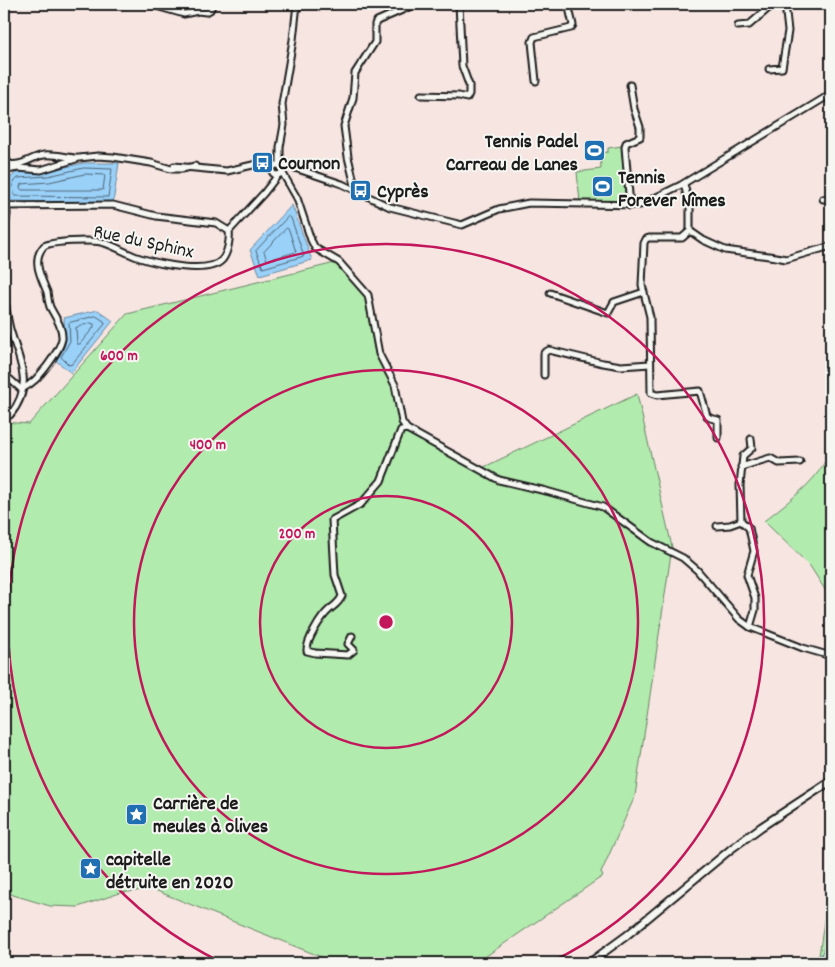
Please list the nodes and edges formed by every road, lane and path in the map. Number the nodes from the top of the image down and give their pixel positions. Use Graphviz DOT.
graph roads {
  1 [pos="149,4"];
  2 [pos="212,4"];
  3 [pos="297,4"];
  4 [pos="416,4"];
  5 [pos="459,4"];
  6 [pos="570,4"];
  7 [pos="772,4"];
  8 [pos="785,4"];
  9 [pos="738,26"];
  10 [pos="769,69"];
  11 [pos="536,82"];
  12 [pos="630,85"];
  13 [pos="831,94"];
  14 [pos="421,95"];
  15 [pos="79,158"];
  16 [pos="4,159"];
  17 [pos="8,164"];
  18 [pos="277,170"];
  19 [pos="5,172"];
  20 [pos="684,184"];
  21 [pos="4,190"];
  22 [pos="356,190"];
  23 [pos="831,198"];
  24 [pos="823,199"];
  25 [pos="5,206"];
  26 [pos="630,206"];
  27 [pos="229,231"];
  28 [pos="690,231"];
  29 [pos="4,232"];
  30 [pos="831,245"];
  31 [pos="644,292"];
  32 [pos="550,293"];
  33 [pos="4,294"];
  34 [pos="650,364"];
  35 [pos="4,374"];
  36 [pos="544,375"];
  37 [pos="22,389"];
  38 [pos="10,415"];
  39 [pos="407,429"];
  40 [pos="718,438"];
  41 [pos="751,439"];
  42 [pos="800,462"];
  43 [pos="742,467"];
  44 [pos="741,521"];
  45 [pos="717,526"];
  46 [pos="750,627"];
  47 [pos="352,636"];
  48 [pos="831,656"];
  49 [pos="831,782"];
  50 [pos="589,963"];
  1 -- 2 [label="street"];
  3 -- 18 [label="street"];
  4 -- 22 [label="street"];
  5 -- 14 [label="street"];
  6 -- 11 [label="street"];
  7 -- 9 [label="street"];
  8 -- 10 [label="street"];
  12 -- 26 [label="street"];
  13 -- 20 [label="street"];
  15 -- 17 [label="street"];
  15 -- 18 [label="street"];
  15 -- 19 [label="street"];
  16 -- 17 [label="street"];
  17 -- 19 [label="street"];
  18 -- 22 [label="street"];
  18 -- 27 [label="street"];
  18 -- 39 [label="street"];
  20 -- 26 [label="street"];
  20 -- 28 [label="street"];
  21 -- 25 [label="street"];
  22 -- 26 [label="street"];
  23 -- 24 [label="street"];
  25 -- 27 [label="street"];
  25 -- 29 [label="street"];
  27 -- 37 [label="street, Rue du Sphinx"];
  28 -- 30 [label="street"];
  28 -- 31 [label="street"];
  31 -- 32 [label="street"];
  31 -- 34 [label="street"];
  33 -- 37 [label="street"];
  34 -- 36 [label="street"];
  34 -- 40 [label="street"];
  35 -- 37 [label="street"];
  37 -- 38 [label="street"];
  39 -- 46 [label="street"];
  39 -- 47 [label="street"];
  41 -- 43 [label="street"];
  42 -- 43 [label="street"];
  43 -- 44 [label="street"];
  44 -- 45 [label="street"];
  44 -- 46 [label="street"];
  46 -- 48 [label="street"];
  49 -- 50 [label="main road"];
}
